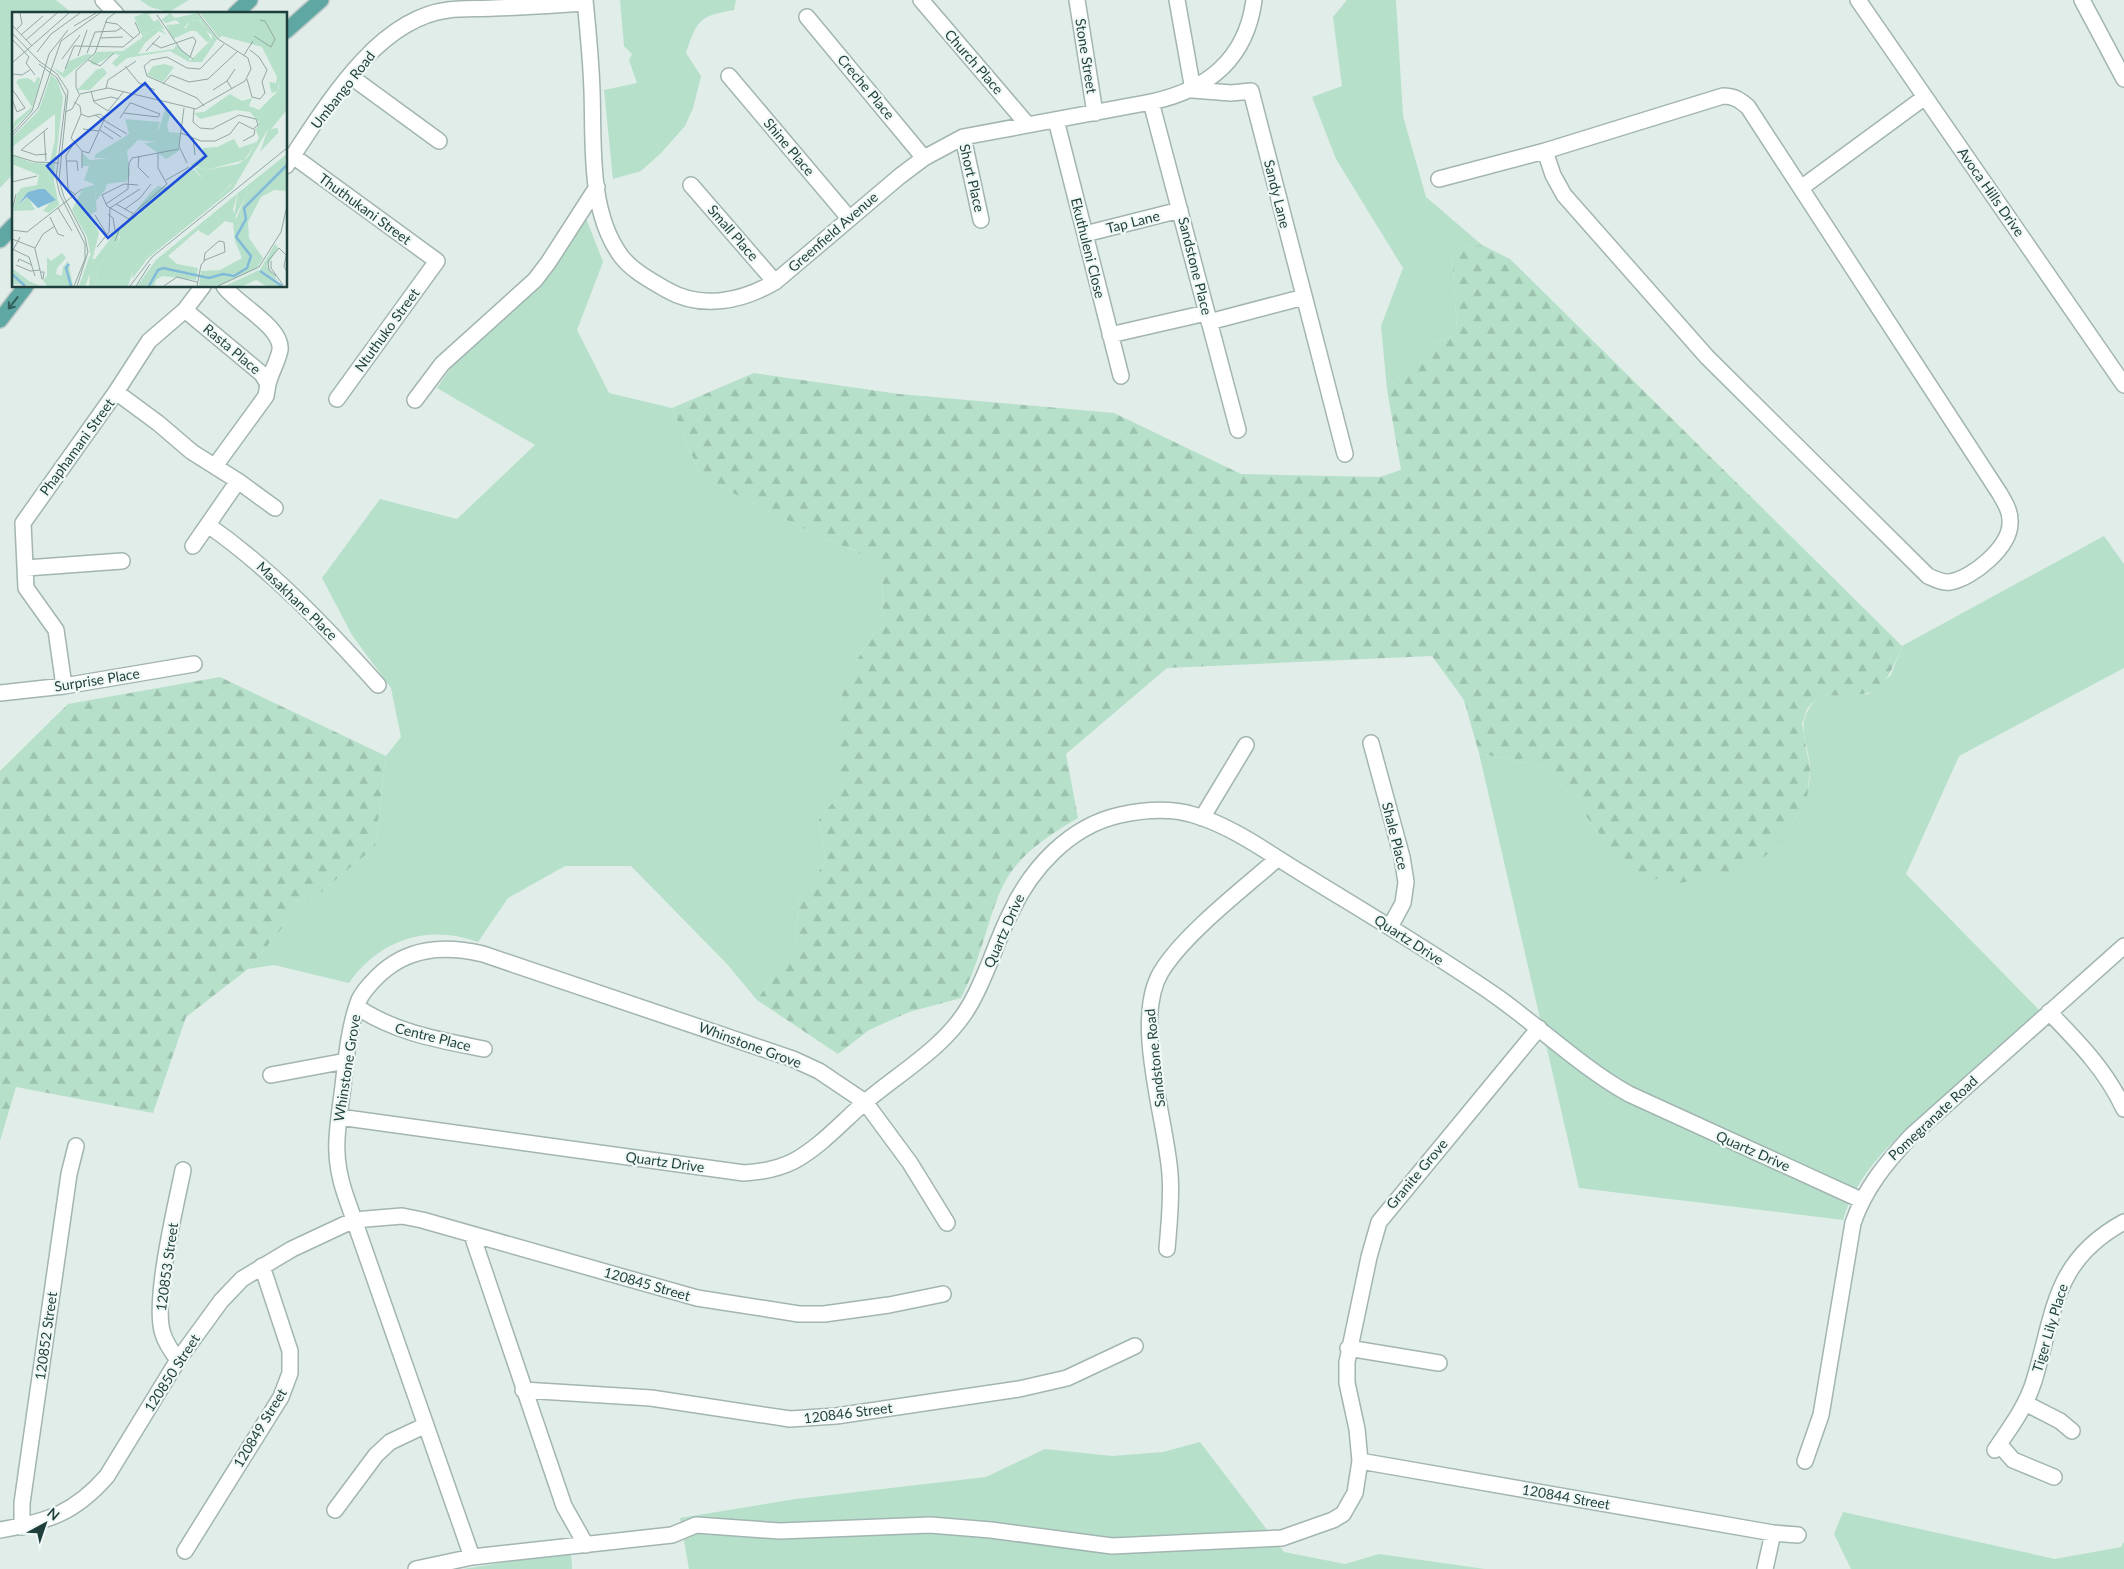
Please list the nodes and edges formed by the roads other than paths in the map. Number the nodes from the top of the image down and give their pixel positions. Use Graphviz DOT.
graph roads {
  1 [pos="103,0"];
  2 [pos="250,0"];
  3 [pos="321,0"];
  4 [pos="921,0"];
  5 [pos="1077,0"];
  6 [pos="1177,0"];
  7 [pos="1254,0"];
  8 [pos="1858,0"];
  9 [pos="2082,0"];
  10 [pos="585,1"];
  11 [pos="114,12"];
  12 [pos="237,12"];
  13 [pos="807,17"];
  14 [pos="288,30"];
  15 [pos="350,76"];
  16 [pos="729,76"];
  17 [pos="2124,79"];
  18 [pos="1193,90"];
  19 [pos="1926,97"];
  20 [pos="1151,102"];
  21 [pos="1095,113"];
  22 [pos="1056,120"];
  23 [pos="1027,124"];
  24 [pos="962,137"];
  25 [pos="439,141"];
  26 [pos="1545,152"];
  27 [pos="924,158"];
  28 [pos="290,161"];
  29 [pos="1439,179"];
  30 [pos="691,185"];
  31 [pos="597,187"];
  32 [pos="1801,188"];
  33 [pos="1180,210"];
  34 [pos="849,218"];
  35 [pos="981,220"];
  36 [pos="12,227"];
  37 [pos="1085,234"];
  38 [pos="0,240"];
  39 [pos="437,262"];
  40 [pos="775,282"];
  41 [pos="24,288"];
  42 [pos="202,288"];
  43 [pos="226,288"];
  44 [pos="1304,297"];
  45 [pos="185,310"];
  46 [pos="1208,317"];
  47 [pos="0,320"];
  48 [pos="1110,335"];
  49 [pos="1122,376"];
  50 [pos="268,384"];
  51 [pos="2124,385"];
  52 [pos="116,392"];
  53 [pos="337,399"];
  54 [pos="415,400"];
  55 [pos="1238,430"];
  56 [pos="1345,454"];
  57 [pos="215,466"];
  58 [pos="238,481"];
  59 [pos="275,508"];
  60 [pos="208,525"];
  61 [pos="193,546"];
  62 [pos="122,561"];
  63 [pos="26,568"];
  64 [pos="194,664"];
  65 [pos="378,685"];
  66 [pos="64,686"];
  67 [pos="0,693"];
  68 [pos="1372,743"];
  69 [pos="1246,745"];
  70 [pos="1202,818"];
  71 [pos="1277,859"];
  72 [pos="1390,927"];
  73 [pos="2124,946"];
  74 [pos="357,1007"];
  75 [pos="2049,1012"];
  76 [pos="1539,1028"];
  77 [pos="484,1049"];
  78 [pos="346,1061"];
  79 [pos="271,1075"];
  80 [pos="865,1102"];
  81 [pos="2124,1109"];
  82 [pos="339,1118"];
  83 [pos="76,1146"];
  84 [pos="183,1170"];
  85 [pos="1861,1200"];
  86 [pos="354,1220"];
  87 [pos="2124,1222"];
  88 [pos="948,1223"];
  89 [pos="472,1235"];
  90 [pos="1167,1250"];
  91 [pos="262,1266"];
  92 [pos="943,1294"];
  93 [pos="1135,1346"];
  94 [pos="1348,1348"];
  95 [pos="178,1360"];
  96 [pos="1439,1363"];
  97 [pos="523,1390"];
  98 [pos="2025,1404"];
  99 [pos="426,1426"];
  100 [pos="2072,1431"];
  101 [pos="1360,1461"];
  102 [pos="1805,1461"];
  103 [pos="2054,1477"];
  104 [pos="335,1510"];
  105 [pos="22,1527"];
  106 [pos="0,1530"];
  107 [pos="1773,1533"];
  108 [pos="1798,1535"];
  109 [pos="586,1544"];
  110 [pos="185,1551"];
  111 [pos="472,1557"];
  112 [pos="416,1569"];
  113 [pos="1765,1569"];
  1 -- 11 [label="street"];
  2 -- 12 [label="main road"];
  3 -- 14 [label="main road"];
  4 -- 23 [label="street, Church Place"];
  5 -- 21 [label="street, Stone Street"];
  6 -- 18 [label="street"];
  7 -- 18 [label="street, Greenfield Avenue"];
  8 -- 19 [label="street, Avoca Hills Drive"];
  9 -- 17 [label="street"];
  10 -- 15 [label="street, Umbango Road"];
  10 -- 31 [label="street, Greenfield Avenue"];
  13 -- 27 [label="street, Creche Place"];
  15 -- 25 [label="street"];
  15 -- 28 [label="street, Umbango Road"];
  16 -- 34 [label="street, Shine Place"];
  18 -- 20 [label="street, Greenfield Avenue"];
  18 -- 44 [label="street, Sandy Lane"];
  19 -- 32 [label="street"];
  19 -- 51 [label="street, Avoca Hills Drive"];
  20 -- 21 [label="street, Greenfield Avenue"];
  20 -- 33 [label="street, Sandstone Place"];
  21 -- 22 [label="street, Greenfield Avenue"];
  22 -- 23 [label="street, Greenfield Avenue"];
  22 -- 37 [label="street, Ekuthuleni Close"];
  23 -- 24 [label="street, Greenfield Avenue"];
  24 -- 27 [label="street, Greenfield Avenue"];
  24 -- 35 [label="street, Short Place"];
  26 -- 29 [label="street"];
  26 -- 32 [label="street"];
  26 -- 32 [label="street"];
  27 -- 34 [label="street, Greenfield Avenue"];
  28 -- 39 [label="street, Thuthukani Street"];
  30 -- 40 [label="street, Small Place"];
  31 -- 40 [label="street, Greenfield Avenue"];
  31 -- 54 [label="street"];
  33 -- 37 [label="street, Tap Lane"];
  33 -- 46 [label="street, Sandstone Place"];
  34 -- 40 [label="street, Greenfield Avenue"];
  36 -- 38 [label="main road"];
  37 -- 48 [label="street, Ekuthuleni Close"];
  39 -- 53 [label="street, Ntuthuko Street"];
  41 -- 47 [label="main road, one-way"];
  42 -- 45 [label="street"];
  43 -- 50 [label="street"];
  44 -- 46 [label="street"];
  44 -- 56 [label="street, Sandy Lane"];
  45 -- 50 [label="street, Rasta Place"];
  45 -- 52 [label="street, Phaphamani Street"];
  46 -- 48 [label="street"];
  46 -- 55 [label="street, Sandstone Place"];
  48 -- 49 [label="street, Ekuthuleni Close"];
  50 -- 57 [label="street, Rasta Place"];
  52 -- 57 [label="street"];
  52 -- 63 [label="street, Phaphamani Street"];
  57 -- 58 [label="street"];
  58 -- 59 [label="street"];
  58 -- 60 [label="street"];
  60 -- 61 [label="street"];
  60 -- 65 [label="street, Masakhane Place"];
  62 -- 63 [label="street"];
  63 -- 66 [label="street, Phaphamani Street"];
  64 -- 66 [label="street, Surprise Place"];
  66 -- 67 [label="street, Surprise Place"];
  68 -- 72 [label="street, Shale Place"];
  69 -- 70 [label="street"];
  70 -- 71 [label="street, Quartz Drive"];
  70 -- 80 [label="street, Quartz Drive"];
  71 -- 72 [label="street, Quartz Drive"];
  71 -- 90 [label="street, Sandstone Road"];
  72 -- 76 [label="street, Quartz Drive"];
  73 -- 75 [label="street, Pomegranate Road"];
  74 -- 77 [label="street, Centre Place"];
  74 -- 78 [label="street, Whinstone Grove"];
  74 -- 80 [label="street, Whinstone Grove"];
  75 -- 81 [label="street"];
  75 -- 85 [label="street, Pomegranate Road"];
  76 -- 85 [label="street, Quartz Drive"];
  76 -- 94 [label="street, Granite Grove"];
  78 -- 79 [label="street"];
  78 -- 82 [label="street, Whinstone Grove"];
  80 -- 82 [label="street, Quartz Drive"];
  80 -- 88 [label="street, Whinstone Grove"];
  82 -- 86 [label="street, Whinstone Grove"];
  83 -- 105 [label="street, 120852 Street"];
  84 -- 95 [label="street, 120853 Street"];
  85 -- 102 [label="street, Pomegranate Road"];
  86 -- 89 [label="street, 120845 Street"];
  86 -- 91 [label="street, 120850 Street"];
  86 -- 99 [label="street, Whinstone Grove"];
  87 -- 98 [label="street, Tiger Lily Place"];
  89 -- 92 [label="street, 120845 Street"];
  89 -- 97 [label="street"];
  91 -- 95 [label="street, 120850 Street"];
  91 -- 110 [label="street, 120849 Street"];
  93 -- 97 [label="street, 120846 Street"];
  94 -- 96 [label="street"];
  94 -- 101 [label="street, Granite Grove"];
  95 -- 105 [label="street, 120850 Street"];
  97 -- 109 [label="street"];
  98 -- 100 [label="street"];
  98 -- 103 [label="street, Tiger Lily Place"];
  99 -- 104 [label="street"];
  99 -- 111 [label="street, Whinstone Grove"];
  101 -- 107 [label="street, 120844 Street"];
  101 -- 109 [label="street, Granite Grove"];
  105 -- 106 [label="street, 120850 Street"];
  107 -- 108 [label="street, 120844 Street"];
  107 -- 113 [label="street"];
  109 -- 111 [label="street"];
  111 -- 112 [label="street"];
}
